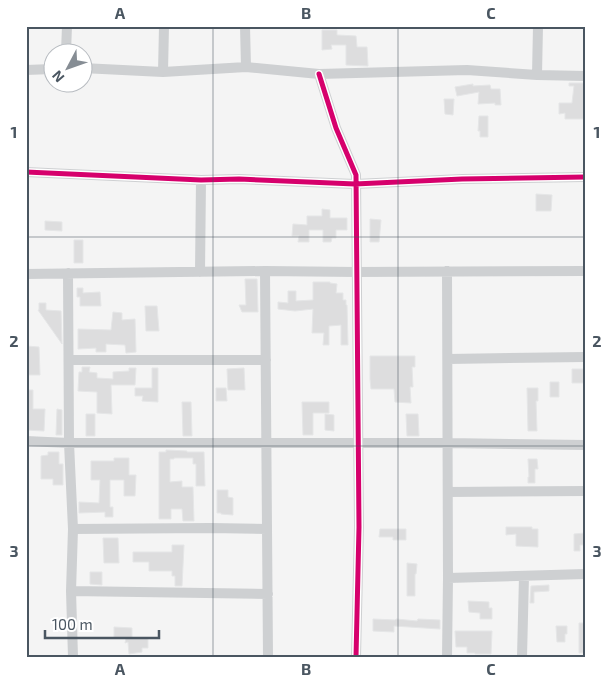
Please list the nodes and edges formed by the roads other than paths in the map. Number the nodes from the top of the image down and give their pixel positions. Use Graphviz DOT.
graph roads {
  1 [pos="67,26"];
  2 [pos="164,26"];
  3 [pos="246,26"];
  4 [pos="538,26"];
  5 [pos="66,42"];
  6 [pos="246,67"];
  7 [pos="92,68"];
  8 [pos="42,69"];
  9 [pos="26,70"];
  10 [pos="163,72"];
  11 [pos="319,74"];
  12 [pos="537,75"];
  13 [pos="585,76"];
  14 [pos="26,172"];
  15 [pos="585,177"];
  16 [pos="201,180"];
  17 [pos="355,184"];
  18 [pos="265,271"];
  19 [pos="448,271"];
  20 [pos="585,271"];
  21 [pos="200,272"];
  22 [pos="356,272"];
  23 [pos="68,273"];
  24 [pos="26,274"];
  25 [pos="585,357"];
  26 [pos="448,359"];
  27 [pos="69,360"];
  28 [pos="266,360"];
  29 [pos="26,441"];
  30 [pos="69,443"];
  31 [pos="266,443"];
  32 [pos="357,443"];
  33 [pos="448,443"];
  34 [pos="585,445"];
  35 [pos="585,491"];
  36 [pos="448,492"];
  37 [pos="73,529"];
  38 [pos="267,529"];
  39 [pos="585,574"];
  40 [pos="524,576"];
  41 [pos="448,578"];
  42 [pos="71,590"];
  43 [pos="268,594"];
  44 [pos="73,657"];
  45 [pos="268,657"];
  46 [pos="356,657"];
  47 [pos="446,657"];
  48 [pos="522,657"];
  1 -- 5 [label="street"];
  2 -- 10 [label="street"];
  3 -- 6 [label="street"];
  4 -- 12 [label="street"];
  6 -- 10 [label="street"];
  6 -- 11 [label="street"];
  7 -- 10 [label="street"];
  8 -- 9 [label="street"];
  11 -- 12 [label="street"];
  11 -- 17 [label="street"];
  12 -- 13 [label="street"];
  14 -- 16 [label="street"];
  15 -- 17 [label="street"];
  16 -- 17 [label="street"];
  16 -- 21 [label="street"];
  17 -- 22 [label="street"];
  18 -- 21 [label="street"];
  18 -- 22 [label="street"];
  18 -- 28 [label="street"];
  19 -- 20 [label="street"];
  19 -- 22 [label="street"];
  19 -- 26 [label="street"];
  21 -- 23 [label="street"];
  22 -- 32 [label="street"];
  23 -- 24 [label="street"];
  23 -- 27 [label="street"];
  25 -- 26 [label="street"];
  26 -- 33 [label="street"];
  27 -- 28 [label="street"];
  27 -- 30 [label="street"];
  28 -- 31 [label="street"];
  29 -- 30 [label="street"];
  30 -- 31 [label="street"];
  30 -- 37 [label="street"];
  31 -- 32 [label="street"];
  31 -- 38 [label="street"];
  32 -- 33 [label="street"];
  32 -- 46 [label="street"];
  33 -- 34 [label="street"];
  33 -- 36 [label="street"];
  35 -- 36 [label="street"];
  36 -- 41 [label="street"];
  37 -- 38 [label="street"];
  37 -- 42 [label="street"];
  38 -- 43 [label="street"];
  39 -- 40 [label="street"];
  40 -- 41 [label="street"];
  40 -- 48 [label="street"];
  41 -- 47 [label="street"];
  42 -- 43 [label="street"];
  42 -- 44 [label="street"];
  43 -- 45 [label="street"];
}
